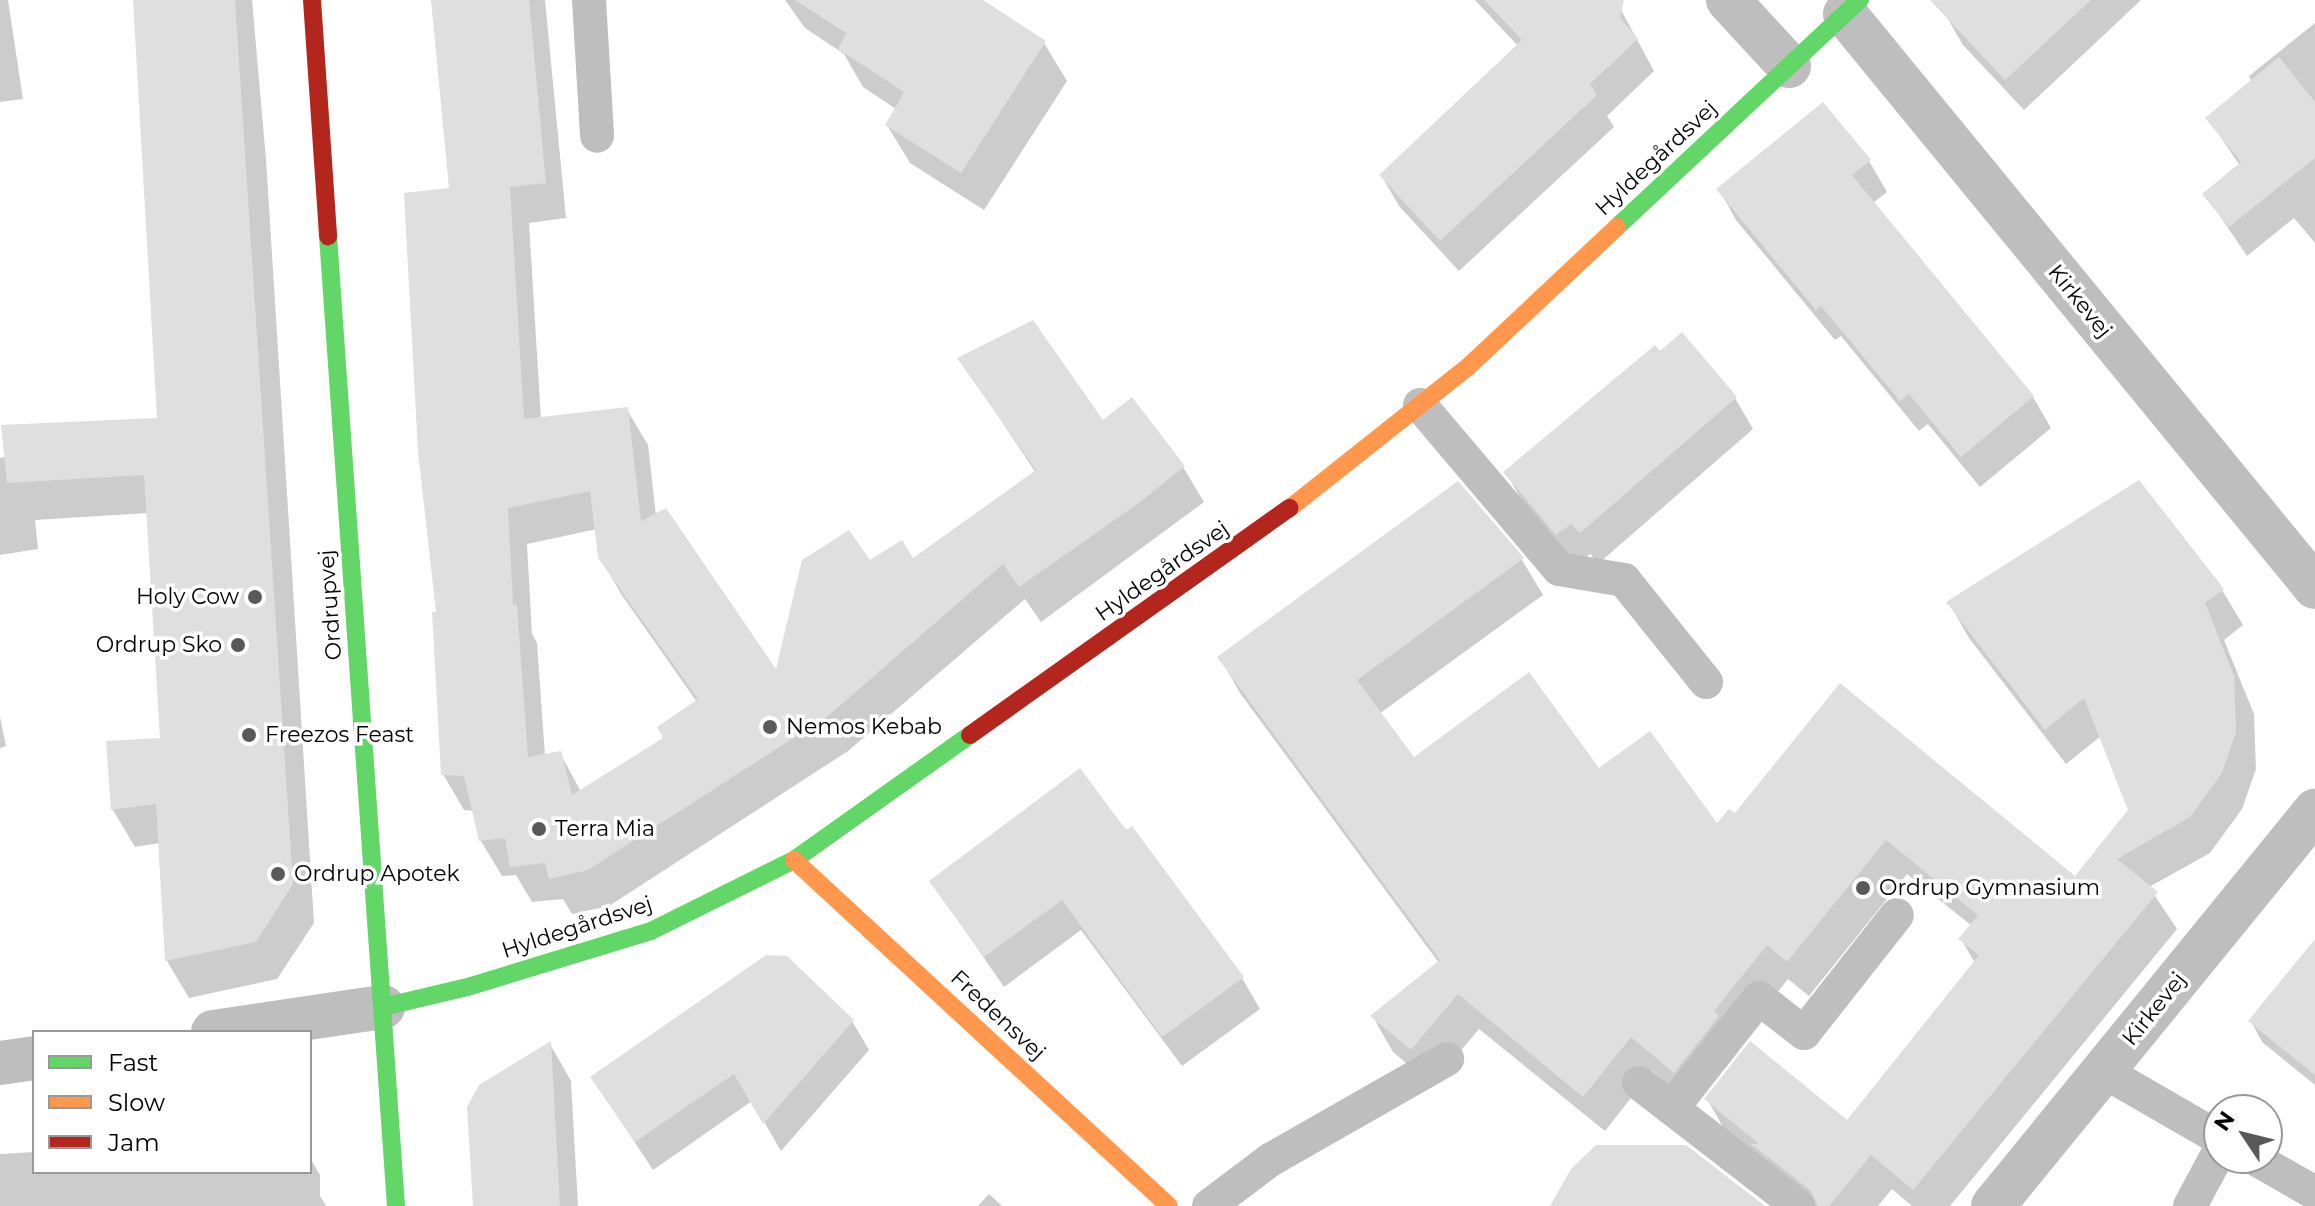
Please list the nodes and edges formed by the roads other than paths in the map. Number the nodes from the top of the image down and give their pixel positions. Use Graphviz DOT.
graph roads {
  1 [pos="312,0"];
  2 [pos="589,0"];
  3 [pos="1728,0"];
  4 [pos="1853,7"];
  5 [pos="1789,66"];
  6 [pos="597,136"];
  7 [pos="1420,405"];
  8 [pos="2315,587"];
  9 [pos="1706,682"];
  10 [pos="2315,811"];
  11 [pos="794,860"];
  12 [pos="1897,915"];
  13 [pos="383,1007"];
  14 [pos="227,1030"];
  15 [pos="32,1058"];
  16 [pos="1447,1059"];
  17 [pos="0,1063"];
  18 [pos="2103,1071"];
  19 [pos="1639,1083"];
  20 [pos="1671,1108"];
  21 [pos="2203,1129"];
  22 [pos="2207,1174"];
  23 [pos="2282,1174"];
  24 [pos="2315,1193"];
  25 [pos="396,1206"];
  26 [pos="1169,1206"];
  27 [pos="1209,1206"];
  28 [pos="1798,1206"];
  29 [pos="1993,1206"];
  30 [pos="2190,1206"];
  1 -- 13 [label="street, Ordrupvej"];
  2 -- 6 [label="lane"];
  3 -- 5 [label="street"];
  4 -- 5 [label="street, Hyldegårdsvej"];
  4 -- 8 [label="street, Kirkevej"];
  5 -- 7 [label="street, Hyldegårdsvej"];
  7 -- 9 [label="lane"];
  7 -- 11 [label="street, Hyldegårdsvej"];
  10 -- 18 [label="street, Kirkevej"];
  11 -- 13 [label="street, Hyldegårdsvej"];
  11 -- 26 [label="street, Fredensvej"];
  12 -- 20 [label="lane"];
  13 -- 14 [label="street"];
  13 -- 25 [label="street, Ordrupvej"];
  15 -- 17 [label="street"];
  16 -- 27 [label="lane"];
  18 -- 21 [label="lane"];
  18 -- 29 [label="street, Kirkevej"];
  19 -- 20 [label="lane"];
  20 -- 28 [label="lane"];
  22 -- 30 [label="lane"];
  23 -- 24 [label="lane"];
}
